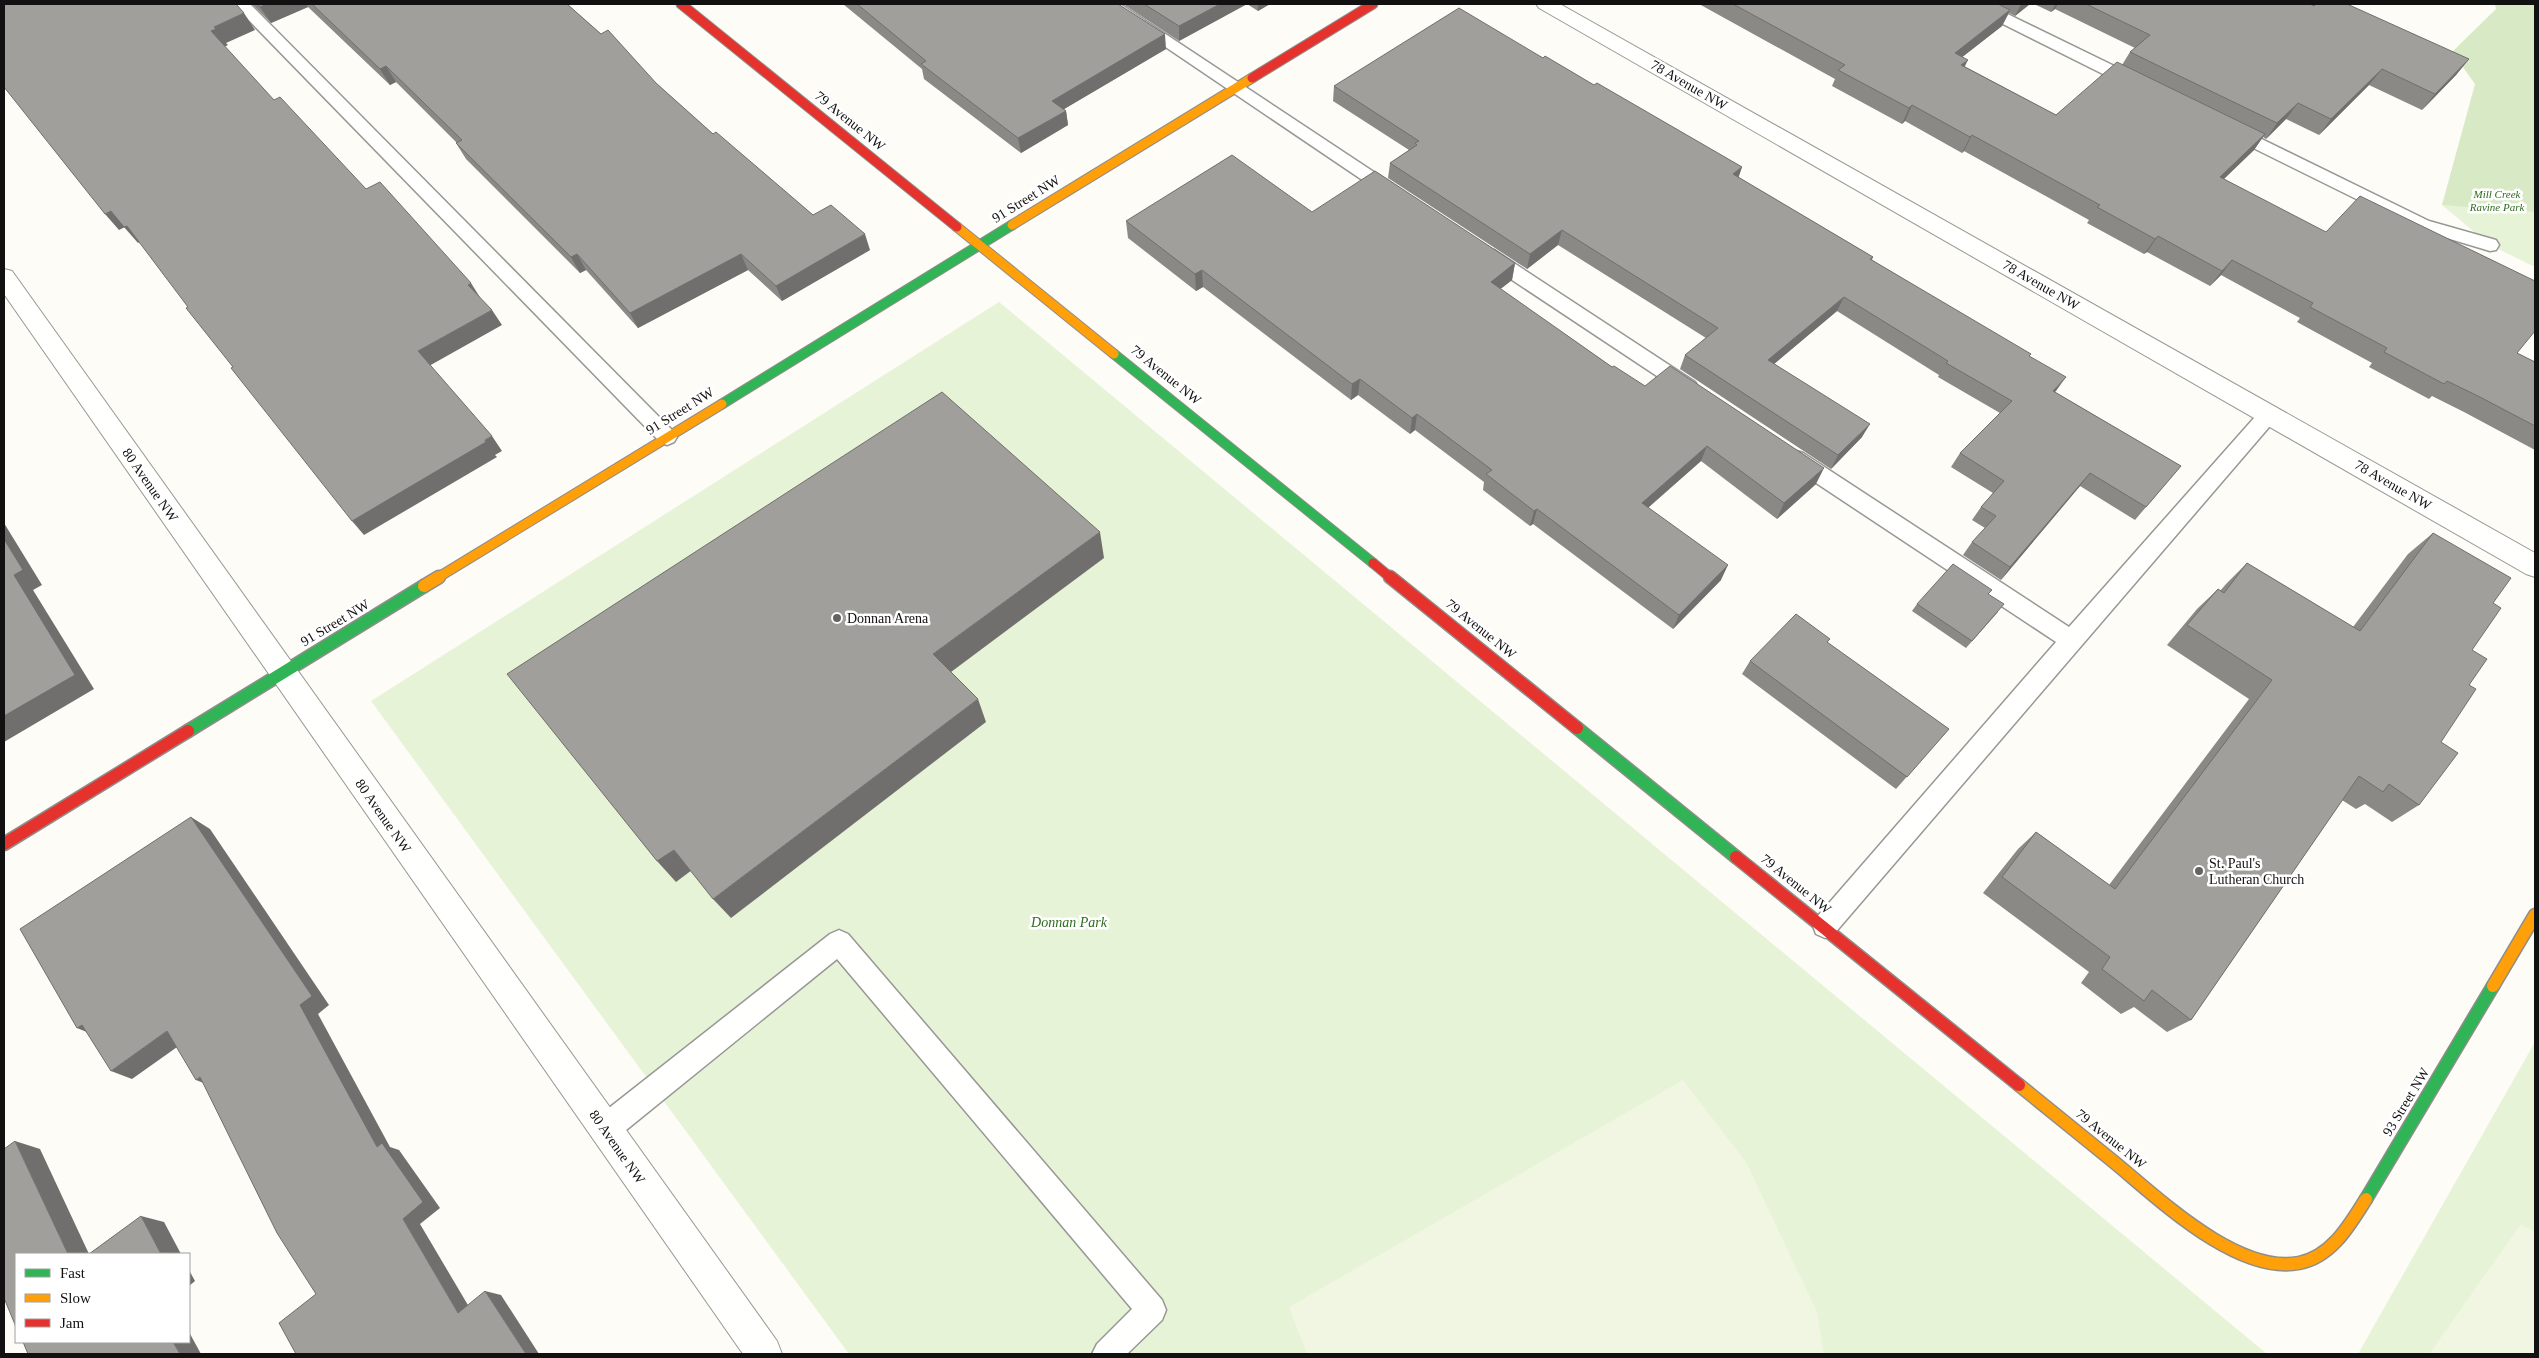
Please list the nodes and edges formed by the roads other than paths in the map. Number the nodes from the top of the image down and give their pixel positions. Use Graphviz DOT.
graph roads {
  1 [pos="241,4"];
  2 [pos="681,4"];
  3 [pos="1110,4"];
  4 [pos="1373,4"];
  5 [pos="1546,4"];
  6 [pos="1975,4"];
  7 [pos="1236,88"];
  8 [pos="2151,90"];
  9 [pos="2212,121"];
  10 [pos="1406,201"];
  11 [pos="980,245"];
  12 [pos="1473,245"];
  13 [pos="2490,245"];
  14 [pos="4,277"];
  15 [pos="1705,399"];
  16 [pos="2268,414"];
  17 [pos="667,437"];
  18 [pos="1780,448"];
  19 [pos="2535,566"];
  20 [pos="2071,640"];
  21 [pos="283,673"];
  22 [pos="4,844"];
  23 [pos="2535,915"];
  24 [pos="1825,926"];
  25 [pos="605,1129"];
  26 [pos="2271,1262"];
  27 [pos="764,1354"];
  28 [pos="1108,1354"];
  1 -- 17 [label="lane"];
  2 -- 11 [label="street, 79 Avenue NW"];
  3 -- 7 [label="lane"];
  4 -- 7 [label="street, 91 Street NW"];
  5 -- 16 [label="street, 78 Avenue NW"];
  6 -- 8 [label="lane"];
  7 -- 10 [label="lane"];
  7 -- 11 [label="street, 91 Street NW"];
  9 -- 13 [label="lane"];
  11 -- 17 [label="street, 91 Street NW"];
  11 -- 24 [label="street, 79 Avenue NW"];
  12 -- 15 [label="lane"];
  14 -- 21 [label="street, 80 Avenue NW"];
  16 -- 19 [label="street, 78 Avenue NW"];
  16 -- 20 [label="lane"];
  17 -- 21 [label="street, 91 Street NW"];
  18 -- 20 [label="lane"];
  20 -- 24 [label="lane"];
  21 -- 22 [label="street, 91 Street NW"];
  21 -- 25 [label="street, 80 Avenue NW"];
  23 -- 26 [label="street, 93 Street NW"];
  24 -- 26 [label="street, 79 Avenue NW"];
  25 -- 27 [label="street, 80 Avenue NW"];
  25 -- 28 [label="lane"];
}
